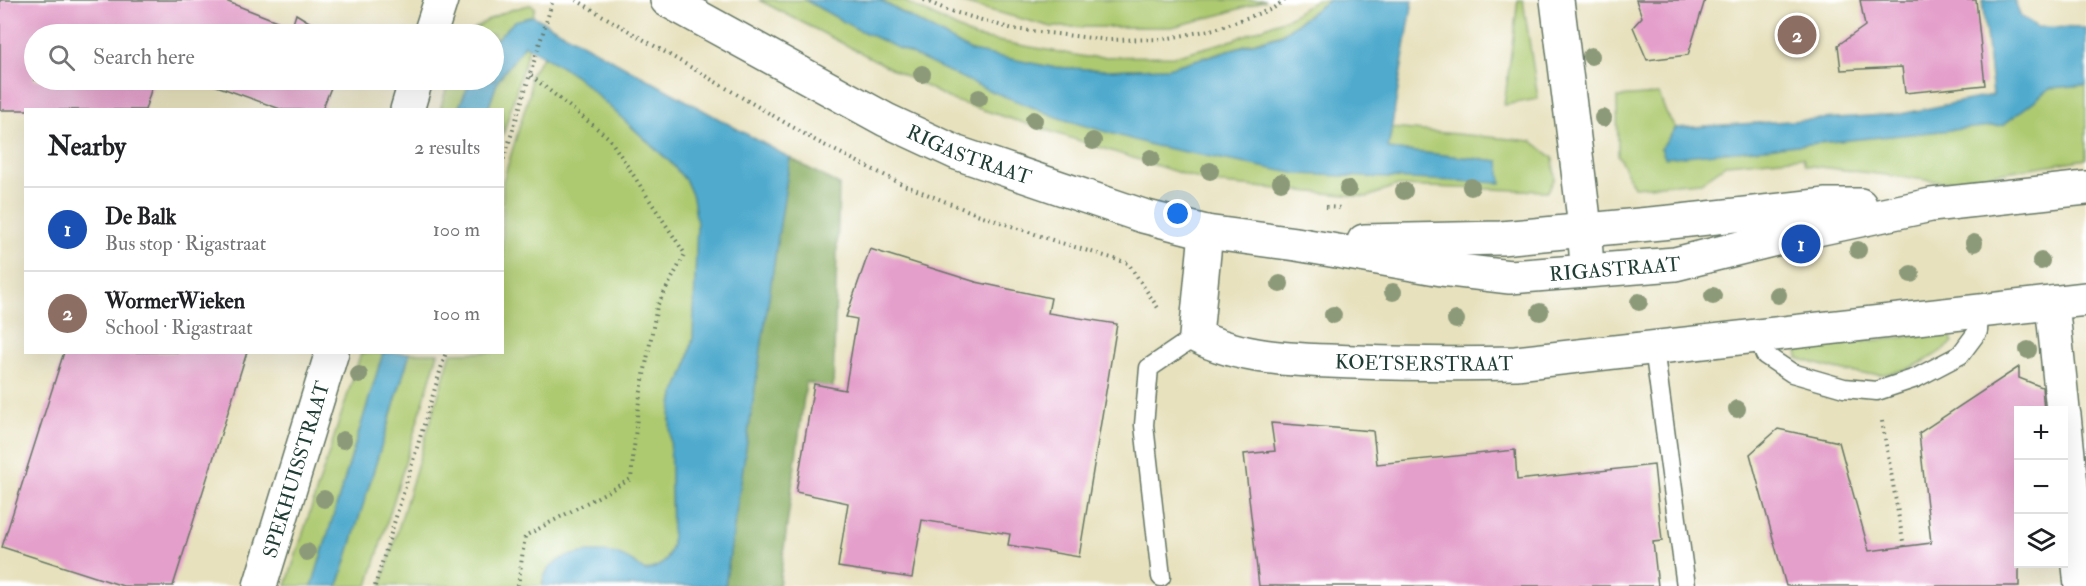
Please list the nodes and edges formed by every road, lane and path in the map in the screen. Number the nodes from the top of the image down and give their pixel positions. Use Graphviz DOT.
graph roads {
  1 [pos="441,0"];
  2 [pos="553,0"];
  3 [pos="667,0"];
  4 [pos="924,0"];
  5 [pos="1285,0"];
  6 [pos="1557,0"];
  7 [pos="433,24"];
  8 [pos="530,75"];
  9 [pos="413,90"];
  10 [pos="408,108"];
  11 [pos="504,159"];
  12 [pos="2086,188"];
  13 [pos="1931,205"];
  14 [pos="1320,206"];
  15 [pos="1344,208"];
  16 [pos="1584,231"];
  17 [pos="1206,232"];
  18 [pos="1296,244"];
  19 [pos="1587,272"];
  20 [pos="2086,299"];
  21 [pos="2052,303"];
  22 [pos="1979,312"];
  23 [pos="1196,336"];
  24 [pos="1758,336"];
  25 [pos="1654,348"];
  26 [pos="331,354"];
  27 [pos="445,354"];
  28 [pos="1877,391"];
  29 [pos="2062,406"];
  30 [pos="2068,458"];
  31 [pos="1904,547"];
  32 [pos="1161,577"];
  33 [pos="260,586"];
  34 [pos="375,586"];
  35 [pos="518,586"];
  36 [pos="1686,586"];
  37 [pos="2080,586"];
  1 -- 7 [label="street"];
  2 -- 8 [label="path"];
  3 -- 17 [label="street, RIGASTRAAT"];
  4 -- 5 [label="path"];
  6 -- 16 [label="street"];
  8 -- 11 [label="path"];
  8 -- 35 [label="path"];
  9 -- 10 [label="street"];
  12 -- 13 [label="street, RIGASTRAAT"];
  13 -- 16 [label="street, RIGASTRAAT"];
  13 -- 19 [label="street, RIGASTRAAT"];
  14 -- 15 [label="path"];
  16 -- 18 [label="street, RIGASTRAAT"];
  16 -- 19 [label="street"];
  17 -- 18 [label="street, RIGASTRAAT"];
  17 -- 23 [label="street"];
  18 -- 19 [label="street, RIGASTRAAT"];
  20 -- 21 [label="street, KOETSERSTRAAT"];
  21 -- 22 [label="street, KOETSERSTRAAT"];
  21 -- 29 [label="street"];
  22 -- 24 [label="street, KOETSERSTRAAT"];
  22 -- 28 [label="lane"];
  23 -- 25 [label="street, KOETSERSTRAAT"];
  23 -- 32 [label="lane"];
  24 -- 25 [label="street, KOETSERSTRAAT"];
  24 -- 28 [label="lane"];
  25 -- 36 [label="lane"];
  26 -- 33 [label="street, SPEKHUISSTRAAT"];
  27 -- 34 [label="path"];
  28 -- 31 [label="path"];
  30 -- 37 [label="street"];
}
